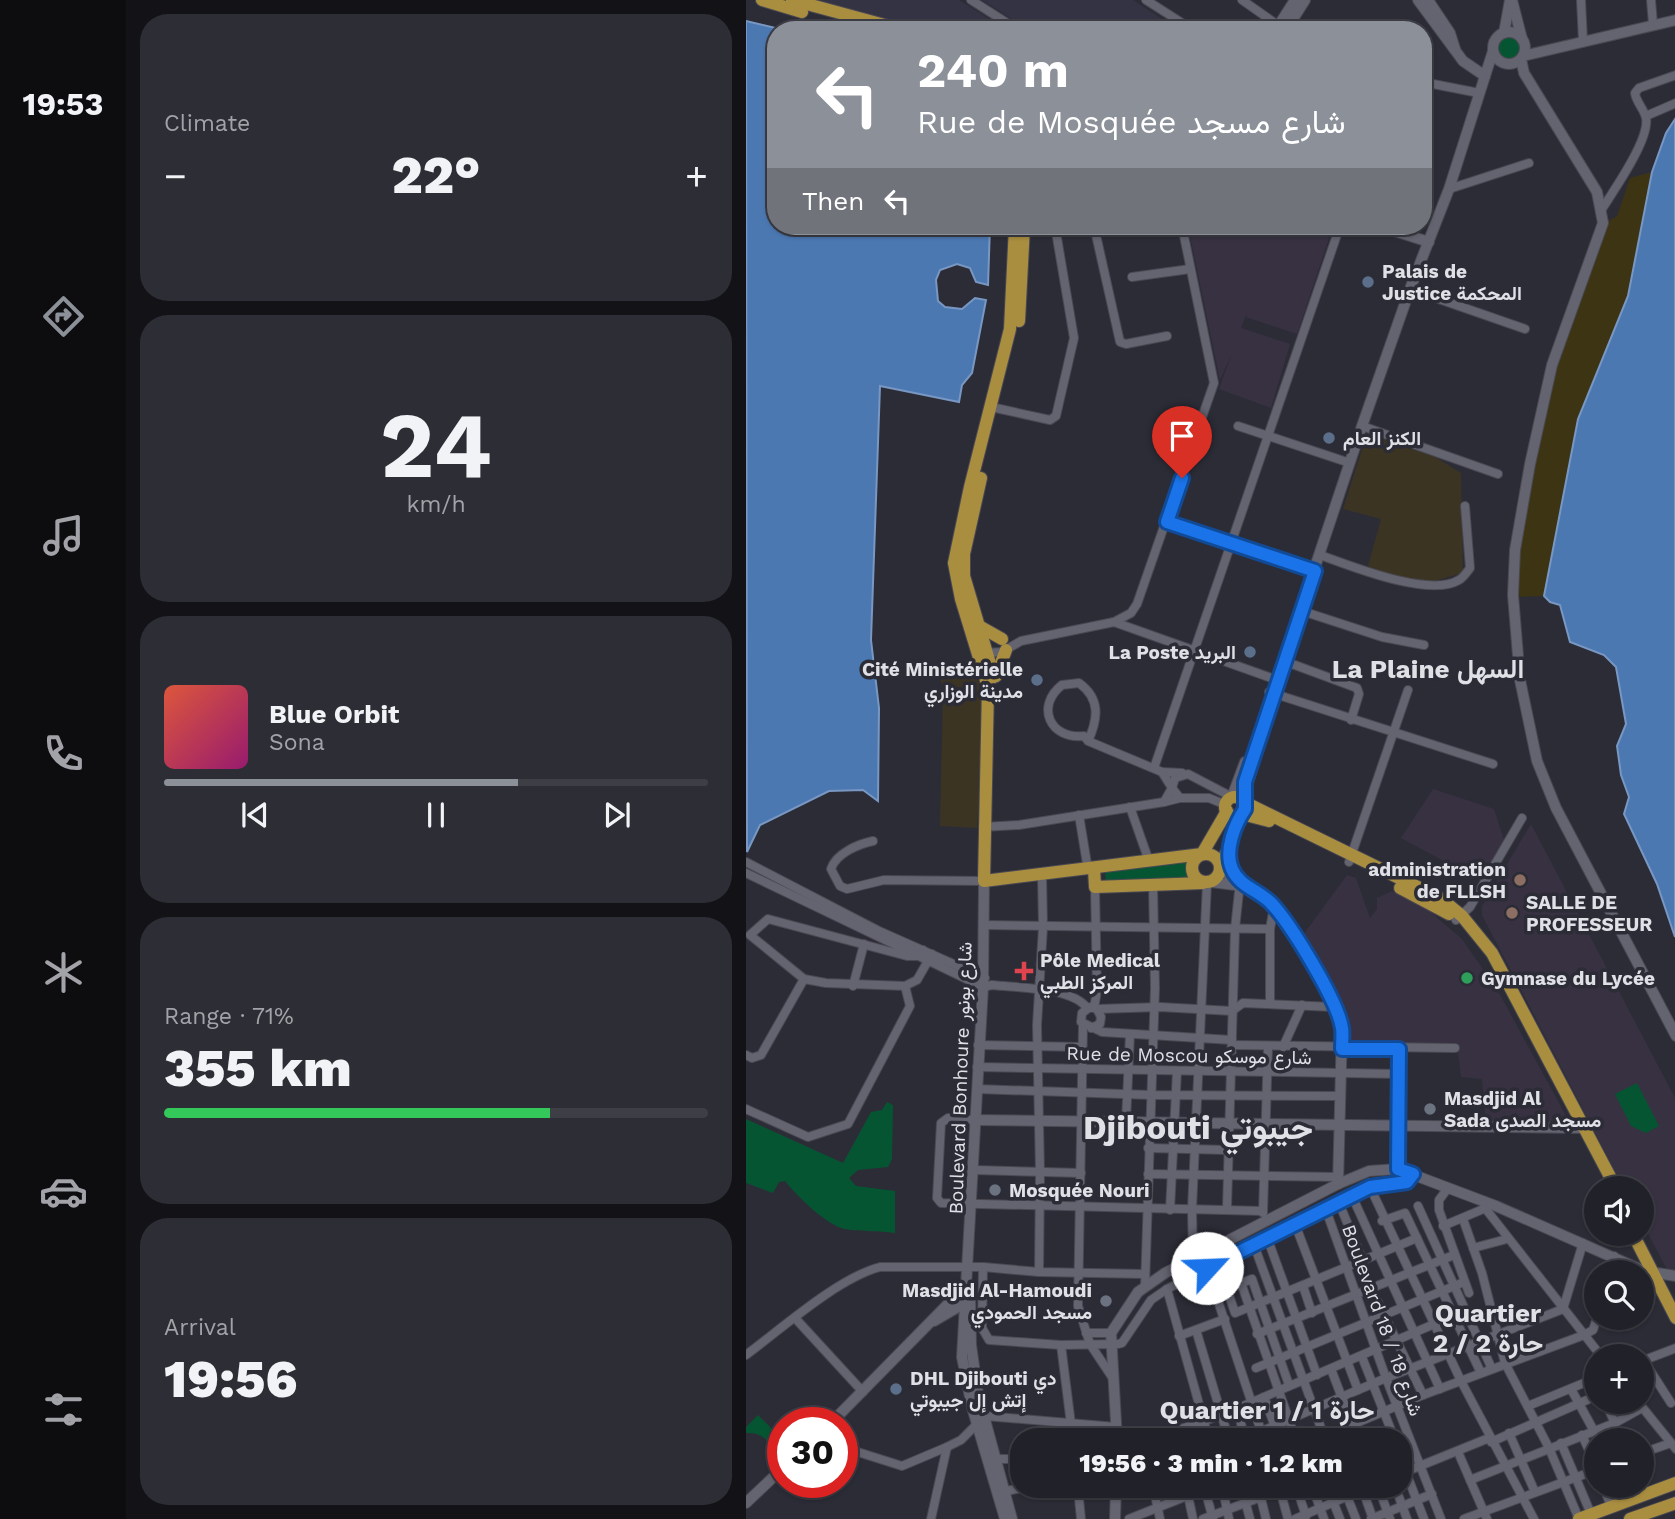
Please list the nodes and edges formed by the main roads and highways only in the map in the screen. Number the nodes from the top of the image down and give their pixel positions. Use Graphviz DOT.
graph roads {
  1 [pos="762,0"];
  2 [pos="792,0"];
  3 [pos="1295,0"];
  4 [pos="1305,0"];
  5 [pos="1418,0"];
  6 [pos="1428,0"];
  7 [pos="1511,0"];
  8 [pos="1675,20"];
  9 [pos="838,21"];
  10 [pos="870,21"];
  11 [pos="1286,21"];
  12 [pos="1288,21"];
  13 [pos="1504,33"];
  14 [pos="1455,49"];
  15 [pos="1493,51"];
  16 [pos="1521,53"];
  17 [pos="1502,63"];
  18 [pos="1485,76"];
  19 [pos="1432,234"];
  20 [pos="1015,235"];
  21 [pos="1023,235"];
  22 [pos="1407,235"];
  23 [pos="1432,235"];
  24 [pos="1429,242"];
  25 [pos="994,408"];
  26 [pos="959,563"];
  27 [pos="979,626"];
  28 [pos="984,650"];
  29 [pos="995,680"];
  30 [pos="1236,806"];
  31 [pos="1271,822"];
  32 [pos="986,831"];
  33 [pos="1230,846"];
  34 [pos="1202,855"];
  35 [pos="1351,859"];
  36 [pos="1220,868"];
  37 [pos="1091,869"];
  38 [pos="984,881"];
  39 [pos="1207,882"];
  40 [pos="1242,885"];
  41 [pos="1675,1036"];
  42 [pos="974,1120"];
  43 [pos="1339,1122"];
  44 [pos="1580,1128"];
  45 [pos="1603,1176"];
  46 [pos="1609,1176"];
  47 [pos="1339,1180"];
  48 [pos="1641,1246"];
  49 [pos="1643,1246"];
  50 [pos="1645,1253"];
  51 [pos="1622,1260"];
  52 [pos="1627,1260"];
  53 [pos="1654,1273"];
  54 [pos="1658,1275"];
  55 [pos="1675,1276"];
  56 [pos="966,1299"];
  57 [pos="1675,1304"];
  58 [pos="948,1314"];
  59 [pos="1675,1318"];
  60 [pos="933,1321"];
  61 [pos="962,1325"];
  62 [pos="848,1407"];
  63 [pos="980,1419"];
  64 [pos="1116,1428"];
  65 [pos="767,1483"];
  66 [pos="1675,1483"];
  67 [pos="1002,1492"];
  68 [pos="1115,1498"];
  69 [pos="746,1503"];
  70 [pos="1675,1503"];
  71 [pos="1645,1516"];
  72 [pos="1583,1517"];
  73 [pos="1005,1519"];
  74 [pos="1012,1519"];
  75 [pos="1115,1519"];
  76 [pos="1630,1519"];
  1 -- 9 [label="main road"];
  2 -- 10 [label="main road"];
  3 -- 11 [label="main road"];
  4 -- 12 [label="main road"];
  5 -- 14 [label="main road"];
  6 -- 14 [label="main road"];
  7 -- 13 [label="main road"];
  7 -- 16 [label="main road"];
  8 -- 16 [label="main road"];
  13 -- 15 [label="main road"];
  13 -- 16 [label="main road"];
  14 -- 18 [label="main road"];
  15 -- 17 [label="main road"];
  15 -- 18 [label="main road"];
  16 -- 17 [label="main road"];
  16 -- 41 [label="main road"];
  17 -- 18 [label="main road"];
  18 -- 19 [label="main road"];
  20 -- 25 [label="main road"];
  21 -- 25 [label="main road"];
  22 -- 24 [label="main road"];
  23 -- 24 [label="main road"];
  24 -- 30 [label="main road"];
  25 -- 26 [label="main road"];
  26 -- 27 [label="main road"];
  26 -- 28 [label="main road"];
  27 -- 28 [label="main road"];
  27 -- 29 [label="main road"];
  28 -- 29 [label="main road"];
  28 -- 32 [label="main road"];
  29 -- 32 [label="main road"];
  30 -- 31 [label="main road"];
  30 -- 33 [label="main road"];
  30 -- 34 [label="main road"];
  30 -- 35 [label="main road"];
  31 -- 33 [label="main road"];
  31 -- 35 [label="main road"];
  32 -- 38 [label="main road"];
  33 -- 36 [label="main road"];
  33 -- 40 [label="main road"];
  34 -- 36 [label="main road"];
  34 -- 37 [label="main road"];
  34 -- 39 [label="main road"];
  35 -- 44 [label="main road"];
  36 -- 39 [label="main road"];
  36 -- 40 [label="main road"];
  37 -- 38 [label="main road"];
  37 -- 39 [label="main road"];
  38 -- 42 [label="main road, Boulevard Bonhoure شارع بونور"];
  39 -- 40 [label="main road"];
  40 -- 43 [label="main road"];
  42 -- 43 [label="main road"];
  42 -- 56 [label="main road, Boulevard Bonhoure شارع بونور"];
  43 -- 44 [label="main road"];
  43 -- 47 [label="main road"];
  44 -- 45 [label="main road"];
  44 -- 46 [label="main road"];
  47 -- 51 [label="main road"];
  47 -- 64 [label="main road"];
  48 -- 50 [label="main road"];
  49 -- 50 [label="main road"];
  50 -- 52 [label="main road"];
  50 -- 54 [label="main road"];
  53 -- 54 [label="main road"];
  54 -- 55 [label="main road"];
  54 -- 57 [label="main road"];
  54 -- 59 [label="main road"];
  56 -- 58 [label="main road"];
  56 -- 60 [label="main road"];
  56 -- 61 [label="main road"];
  56 -- 63 [label="main road"];
  58 -- 60 [label="main road"];
  58 -- 61 [label="main road"];
  60 -- 62 [label="main road"];
  61 -- 63 [label="main road"];
  63 -- 67 [label="main road"];
  63 -- 67 [label="main road"];
  65 -- 69 [label="main road"];
  66 -- 72 [label="main road"];
  67 -- 73 [label="main road"];
  67 -- 74 [label="main road"];
  68 -- 75 [label="main road"];
  70 -- 71 [label="main road"];
  71 -- 76 [label="main road"];
}
